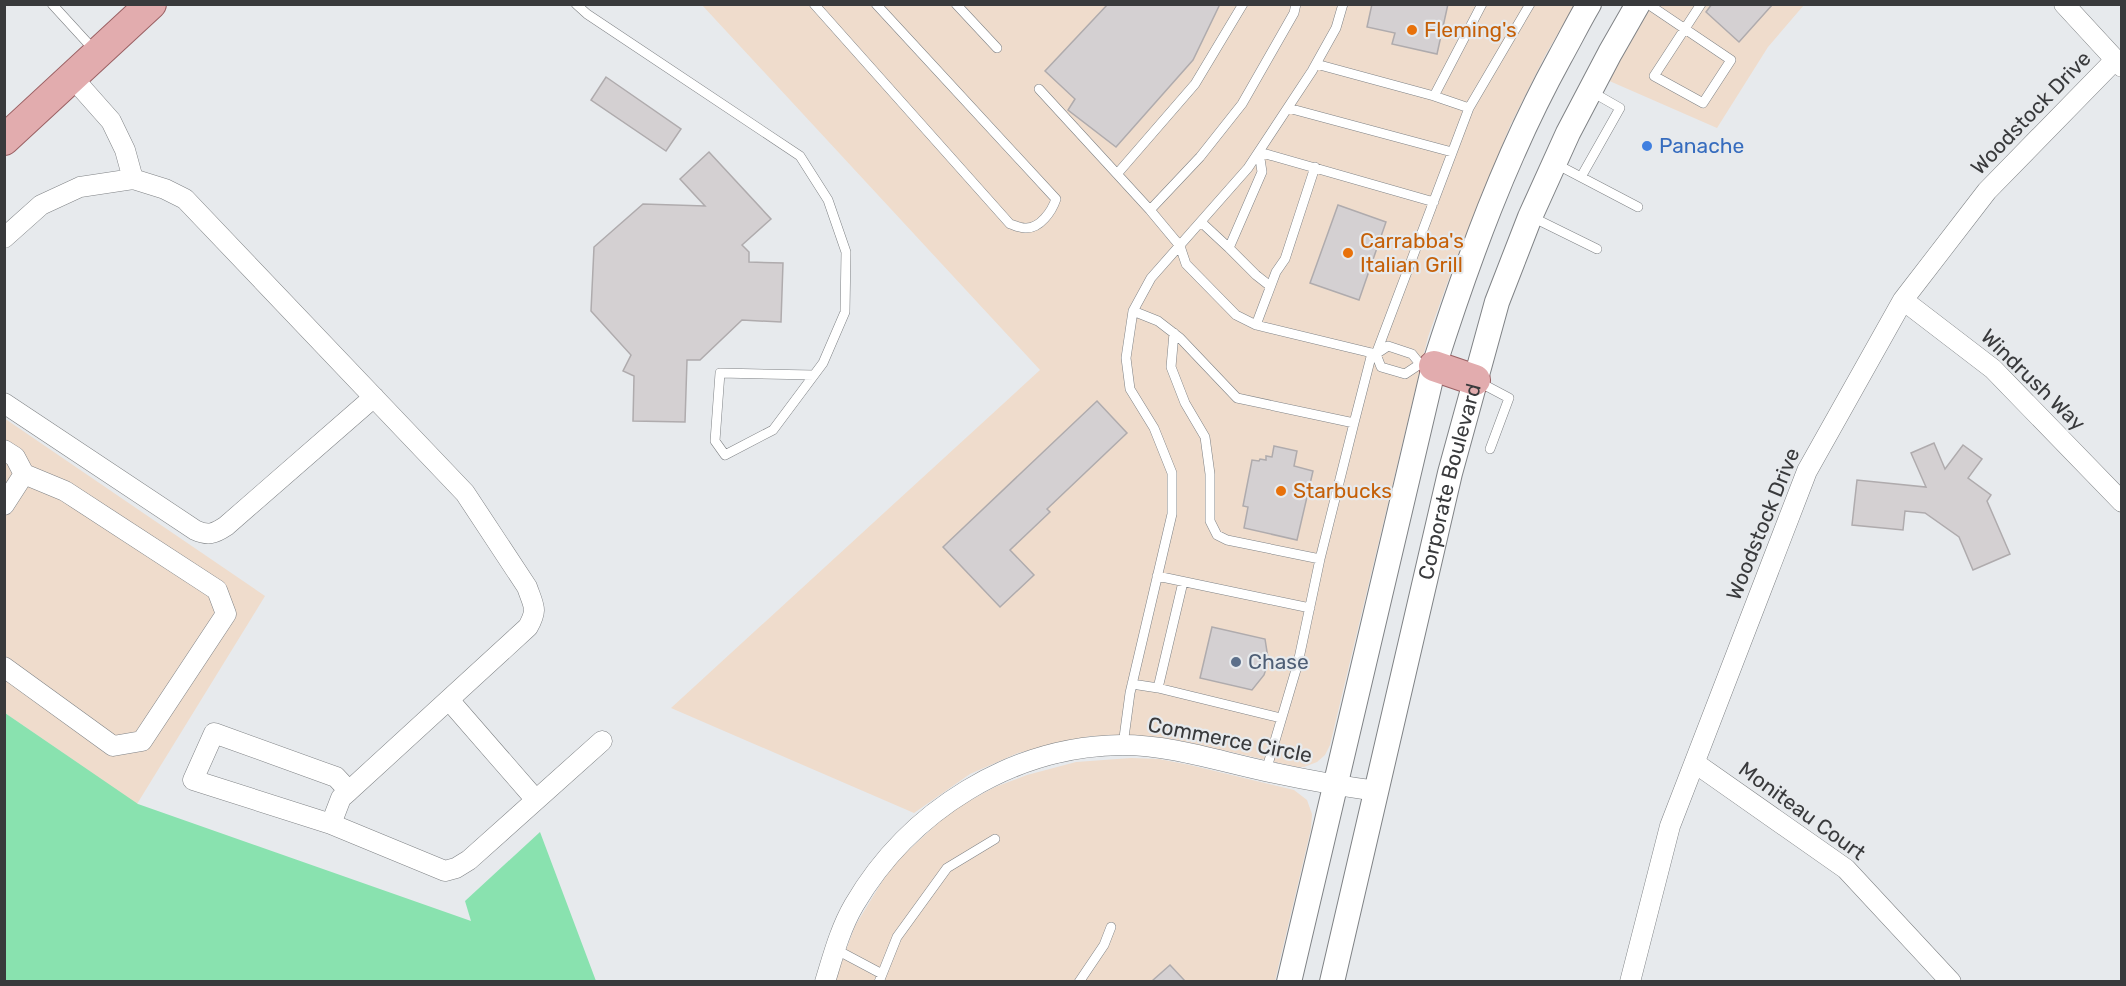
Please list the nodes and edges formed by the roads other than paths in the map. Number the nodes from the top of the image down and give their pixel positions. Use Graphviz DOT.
graph roads {
  1 [pos="151,4"];
  2 [pos="576,4"];
  3 [pos="814,4"];
  4 [pos="876,4"];
  5 [pos="956,4"];
  6 [pos="1244,4"];
  7 [pos="1296,4"];
  8 [pos="1343,4"];
  9 [pos="1482,4"];
  10 [pos="1530,4"];
  11 [pos="1589,4"];
  12 [pos="1638,4"];
  13 [pos="1648,4"];
  14 [pos="1701,4"];
  15 [pos="2064,4"];
  16 [pos="58,7"];
  17 [pos="1684,30"];
  18 [pos="997,48"];
  19 [pos="98,54"];
  20 [pos="1316,64"];
  21 [pos="2118,64"];
  22 [pos="72,77"];
  23 [pos="1039,89"];
  24 [pos="1590,91"];
  25 [pos="1434,96"];
  26 [pos="1288,108"];
  27 [pos="1469,108"];
  28 [pos="4,140"];
  29 [pos="1259,152"];
  30 [pos="1452,152"];
  31 [pos="1554,163"];
  32 [pos="1315,167"];
  33 [pos="1117,174"];
  34 [pos="1581,177"];
  35 [pos="133,179"];
  36 [pos="1434,202"];
  37 [pos="1638,207"];
  38 [pos="1150,210"];
  39 [pos="1530,217"];
  40 [pos="1201,222"];
  41 [pos="4,238"];
  42 [pos="1180,246"];
  43 [pos="1229,248"];
  44 [pos="1597,249"];
  45 [pos="1270,286"];
  46 [pos="1903,300"];
  47 [pos="1133,311"];
  48 [pos="1256,325"];
  49 [pos="1174,333"];
  50 [pos="1374,353"];
  51 [pos="1427,365"];
  52 [pos="814,375"];
  53 [pos="1475,380"];
  54 [pos="374,397"];
  55 [pos="4,403"];
  56 [pos="1354,423"];
  57 [pos="4,450"];
  58 [pos="1490,450"];
  59 [pos="24,474"];
  60 [pos="2121,502"];
  61 [pos="4,505"];
  62 [pos="1320,559"];
  63 [pos="1157,576"];
  64 [pos="1183,582"];
  65 [pos="1310,608"];
  66 [pos="4,667"];
  67 [pos="1132,684"];
  68 [pos="1158,688"];
  69 [pos="448,700"];
  70 [pos="1281,718"];
  71 [pos="602,741"];
  72 [pos="1123,745"];
  73 [pos="1695,763"];
  74 [pos="1266,771"];
  75 [pos="1335,785"];
  76 [pos="349,791"];
  77 [pos="1377,791"];
  78 [pos="536,800"];
  79 [pos="331,825"];
  80 [pos="995,839"];
  81 [pos="1111,927"];
  82 [pos="835,949"];
  83 [pos="881,978"];
  84 [pos="825,981"];
  85 [pos="1079,981"];
  86 [pos="1289,981"];
  87 [pos="1332,981"];
  88 [pos="1630,981"];
  89 [pos="1951,981"];
  1 -- 19 [label="main road"];
  2 -- 52 [label="lane"];
  3 -- 4 [label="lane"];
  5 -- 18 [label="lane"];
  6 -- 33 [label="lane"];
  7 -- 38 [label="lane"];
  8 -- 20 [label="lane"];
  9 -- 25 [label="lane"];
  10 -- 27 [label="lane"];
  11 -- 51 [label="street, Corporate Boulevard"];
  12 -- 24 [label="street, Corporate Boulevard"];
  13 -- 17 [label="lane"];
  14 -- 17 [label="lane"];
  15 -- 21 [label="street"];
  16 -- 19 [label="lane"];
  17 -- 17 [label="lane"];
  19 -- 22 [label="main road"];
  20 -- 25 [label="lane"];
  20 -- 26 [label="lane"];
  21 -- 46 [label="street, Woodstock Drive"];
  22 -- 28 [label="main road"];
  22 -- 35 [label="street"];
  23 -- 33 [label="lane"];
  24 -- 31 [label="street, Corporate Boulevard"];
  24 -- 34 [label="lane"];
  25 -- 27 [label="lane"];
  26 -- 29 [label="lane"];
  26 -- 30 [label="lane"];
  27 -- 30 [label="lane"];
  29 -- 32 [label="lane"];
  29 -- 40 [label="lane"];
  29 -- 43 [label="lane"];
  30 -- 36 [label="lane"];
  31 -- 34 [label="lane"];
  31 -- 39 [label="street, Corporate Boulevard"];
  32 -- 36 [label="lane"];
  32 -- 45 [label="lane"];
  33 -- 38 [label="lane"];
  34 -- 37 [label="lane"];
  35 -- 41 [label="street"];
  35 -- 54 [label="street"];
  36 -- 50 [label="lane"];
  38 -- 42 [label="lane"];
  39 -- 44 [label="lane"];
  39 -- 53 [label="street, Corporate Boulevard"];
  40 -- 42 [label="lane"];
  40 -- 43 [label="lane"];
  42 -- 47 [label="lane"];
  42 -- 48 [label="lane"];
  43 -- 45 [label="lane"];
  45 -- 48 [label="lane"];
  46 -- 60 [label="street, Windrush Way"];
  46 -- 73 [label="street, Woodstock Drive"];
  47 -- 49 [label="lane"];
  47 -- 63 [label="lane"];
  48 -- 50 [label="lane"];
  49 -- 56 [label="lane"];
  49 -- 62 [label="lane"];
  50 -- 51 [label="lane"];
  50 -- 51 [label="lane"];
  50 -- 56 [label="lane"];
  51 -- 53 [label="main road"];
  51 -- 75 [label="street, Corporate Boulevard"];
  52 -- 52 [label="lane"];
  53 -- 58 [label="lane"];
  53 -- 77 [label="street, Corporate Boulevard"];
  54 -- 55 [label="street"];
  54 -- 69 [label="street"];
  56 -- 62 [label="lane"];
  57 -- 59 [label="street"];
  59 -- 61 [label="street"];
  59 -- 66 [label="street"];
  62 -- 65 [label="lane"];
  63 -- 64 [label="lane"];
  63 -- 67 [label="lane"];
  64 -- 65 [label="lane"];
  64 -- 68 [label="lane"];
  65 -- 70 [label="lane"];
  67 -- 68 [label="lane"];
  67 -- 72 [label="lane"];
  68 -- 70 [label="lane"];
  69 -- 76 [label="street"];
  69 -- 78 [label="street"];
  70 -- 74 [label="lane"];
  71 -- 78 [label="street"];
  72 -- 74 [label="street, Commerce Circle"];
  72 -- 82 [label="street, Commerce Circle"];
  73 -- 88 [label="street, Woodstock Drive"];
  73 -- 89 [label="street, Moniteau Court"];
  74 -- 75 [label="street, Commerce Circle"];
  75 -- 77 [label="street, Commerce Circle"];
  75 -- 86 [label="street, Corporate Boulevard"];
  76 -- 79 [label="street"];
  76 -- 79 [label="street"];
  77 -- 87 [label="street, Corporate Boulevard"];
  78 -- 79 [label="street"];
  80 -- 83 [label="lane"];
  81 -- 85 [label="lane"];
  82 -- 83 [label="lane"];
  82 -- 84 [label="street, Commerce Circle"];
}
